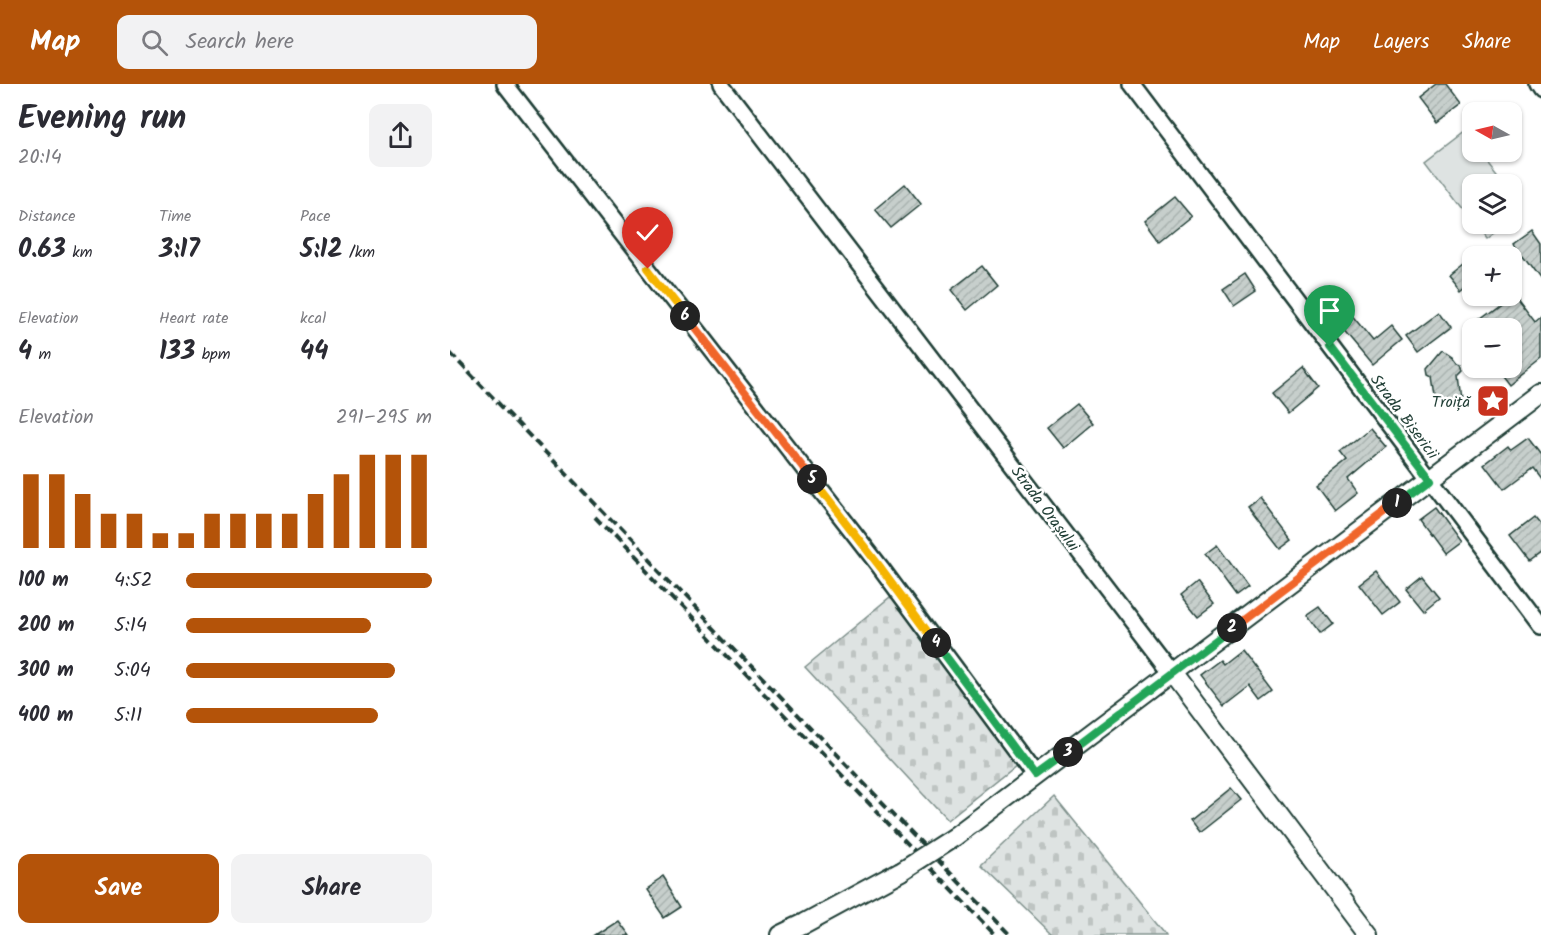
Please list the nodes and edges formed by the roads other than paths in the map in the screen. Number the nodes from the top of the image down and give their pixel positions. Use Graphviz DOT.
graph roads {
  1 [pos="505,84"];
  2 [pos="721,84"];
  3 [pos="1132,84"];
  4 [pos="1536,84"];
  5 [pos="1541,90"];
  6 [pos="1541,394"];
  7 [pos="1430,478"];
  8 [pos="1541,626"];
  9 [pos="1172,673"];
  10 [pos="1035,776"];
  11 [pos="809,929"];
  12 [pos="780,935"];
  13 [pos="1369,935"];
  1 -- 10 [label="street"];
  2 -- 9 [label="street, Strada Orașului"];
  3 -- 7 [label="street, Strada Bisericii"];
  4 -- 5 [label="street"];
  6 -- 7 [label="main road"];
  7 -- 8 [label="street, Strada Bisericii"];
  7 -- 9 [label="main road"];
  9 -- 10 [label="main road"];
  9 -- 13 [label="main road, Strada Orașului"];
  10 -- 11 [label="main road, bridge"];
  11 -- 12 [label="main road"];
}
